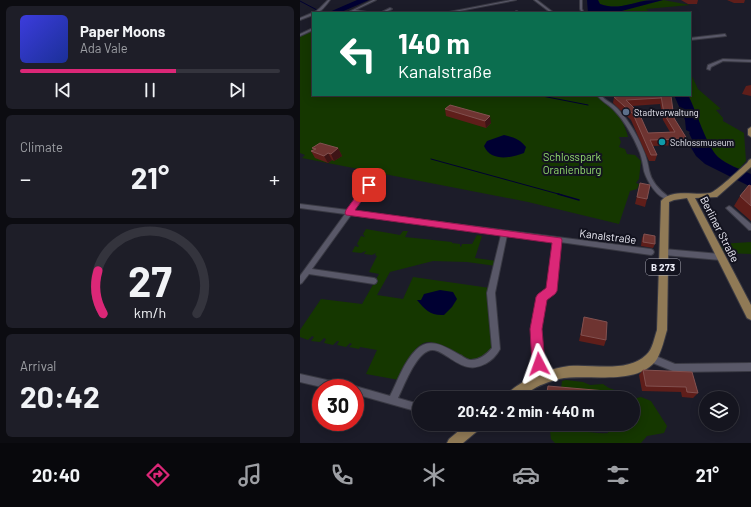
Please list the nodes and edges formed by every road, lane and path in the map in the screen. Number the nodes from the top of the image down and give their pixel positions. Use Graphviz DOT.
graph roads {
  1 [pos="329,0"];
  2 [pos="375,0"];
  3 [pos="515,0"];
  4 [pos="535,0"];
  5 [pos="581,0"];
  6 [pos="391,9"];
  7 [pos="353,11"];
  8 [pos="465,11"];
  9 [pos="317,12"];
  10 [pos="362,12"];
  11 [pos="384,12"];
  12 [pos="455,12"];
  13 [pos="552,12"];
  14 [pos="583,12"];
  15 [pos="312,15"];
  16 [pos="300,19"];
  17 [pos="312,29"];
  18 [pos="300,35"];
  19 [pos="725,35"];
  20 [pos="691,39"];
  21 [pos="751,61"];
  22 [pos="709,68"];
  23 [pos="600,96"];
  24 [pos="751,129"];
  25 [pos="751,135"];
  26 [pos="751,161"];
  27 [pos="369,185"];
  28 [pos="690,196"];
  29 [pos="666,201"];
  30 [pos="300,206"];
  31 [pos="729,208"];
  32 [pos="349,213"];
  33 [pos="751,228"];
  34 [pos="504,233"];
  35 [pos="557,240"];
  36 [pos="651,252"];
  37 [pos="664,252"];
  38 [pos="720,257"];
  39 [pos="307,271"];
  40 [pos="300,281"];
  41 [pos="374,281"];
  42 [pos="751,316"];
  43 [pos="651,358"];
  44 [pos="751,367"];
  45 [pos="300,378"];
  46 [pos="540,379"];
  47 [pos="312,381"];
  48 [pos="522,391"];
  49 [pos="364,392"];
  50 [pos="393,400"];
  51 [pos="412,406"];
  52 [pos="459,431"];
  53 [pos="453,443"];
  1 -- 9 [label="street"];
  2 -- 7 [label="street"];
  3 -- 8 [label="street"];
  4 -- 13 [label="street"];
  5 -- 14 [label="street"];
  6 -- 11 [label="street"];
  7 -- 10 [label="street"];
  8 -- 12 [label="street"];
  15 -- 16 [label="street"];
  17 -- 18 [label="street"];
  19 -- 20 [label="street"];
  21 -- 22 [label="street"];
  23 -- 29 [label="street"];
  24 -- 25 [label="main road"];
  26 -- 28 [label="main road"];
  27 -- 32 [label="street"];
  28 -- 29 [label="main road"];
  28 -- 38 [label="main road, Berliner Straße"];
  29 -- 37 [label="main road, B 273"];
  30 -- 32 [label="street, Kanalstraße"];
  31 -- 33 [label="street"];
  32 -- 34 [label="street, Kanalstraße"];
  32 -- 39 [label="street"];
  34 -- 35 [label="street, Kanalstraße"];
  34 -- 50 [label="street"];
  35 -- 36 [label="street, Kanalstraße"];
  35 -- 46 [label="street"];
  37 -- 38 [label="street"];
  37 -- 43 [label="main road, B 273"];
  38 -- 42 [label="main road, Berliner Straße"];
  39 -- 40 [label="street"];
  39 -- 41 [label="street"];
  43 -- 44 [label="street"];
  43 -- 46 [label="main road"];
  45 -- 47 [label="street"];
  46 -- 48 [label="main road"];
  49 -- 50 [label="street"];
  50 -- 51 [label="street"];
  52 -- 53 [label="main road"];
}
